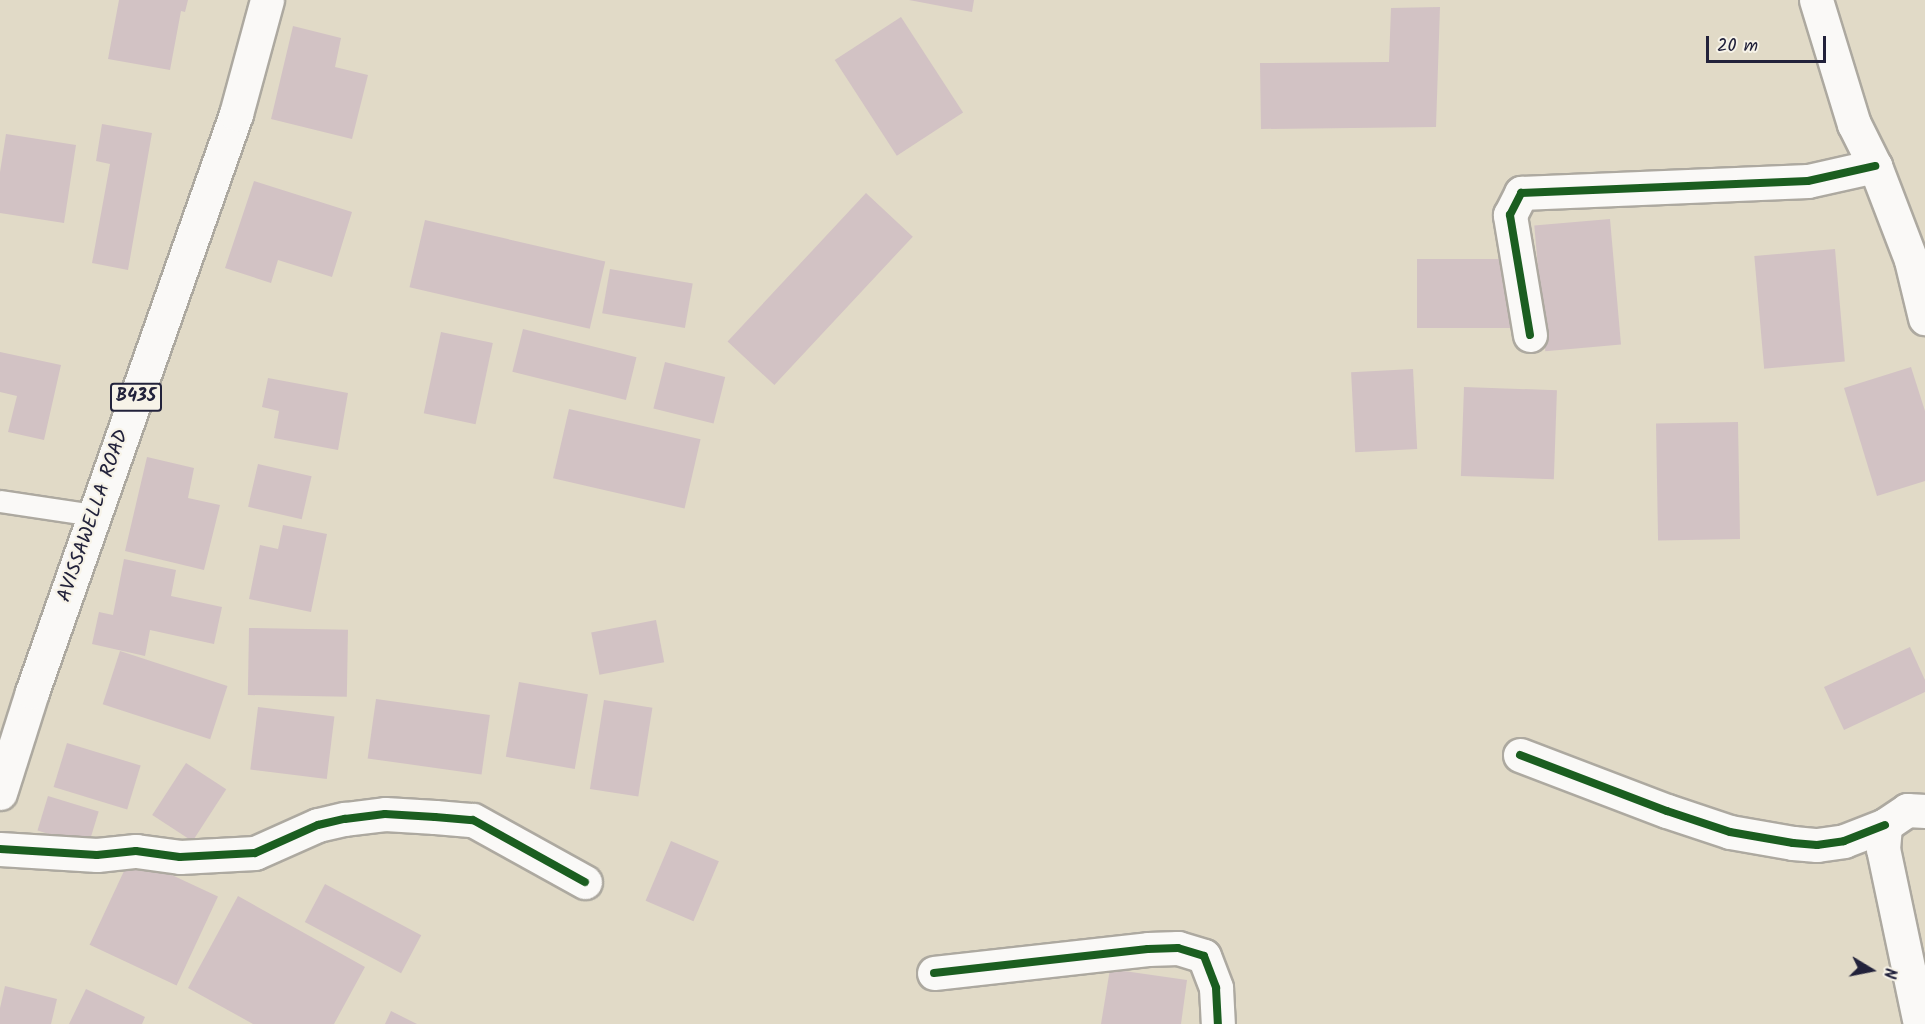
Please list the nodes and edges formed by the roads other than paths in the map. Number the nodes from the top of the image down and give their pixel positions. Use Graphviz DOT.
graph roads {
  1 [pos="267,0"];
  2 [pos="1815,0"];
  3 [pos="1875,166"];
  4 [pos="1925,318"];
  5 [pos="1530,335"];
  6 [pos="0,501"];
  7 [pos="94,515"];
  8 [pos="1520,755"];
  9 [pos="0,793"];
  10 [pos="1925,811"];
  11 [pos="1885,825"];
  12 [pos="0,849"];
  13 [pos="585,882"];
  14 [pos="934,974"];
  15 [pos="1218,1024"];
  16 [pos="1920,1024"];
  1 -- 7 [label="street, AVISSAWELLA ROAD / B435"];
  2 -- 3 [label="street"];
  3 -- 4 [label="street"];
  3 -- 5 [label="street"];
  6 -- 7 [label="lane"];
  7 -- 9 [label="street, AVISSAWELLA ROAD / B435"];
  8 -- 11 [label="street"];
  10 -- 11 [label="street"];
  11 -- 16 [label="street"];
  12 -- 13 [label="street"];
  14 -- 15 [label="street"];
}
